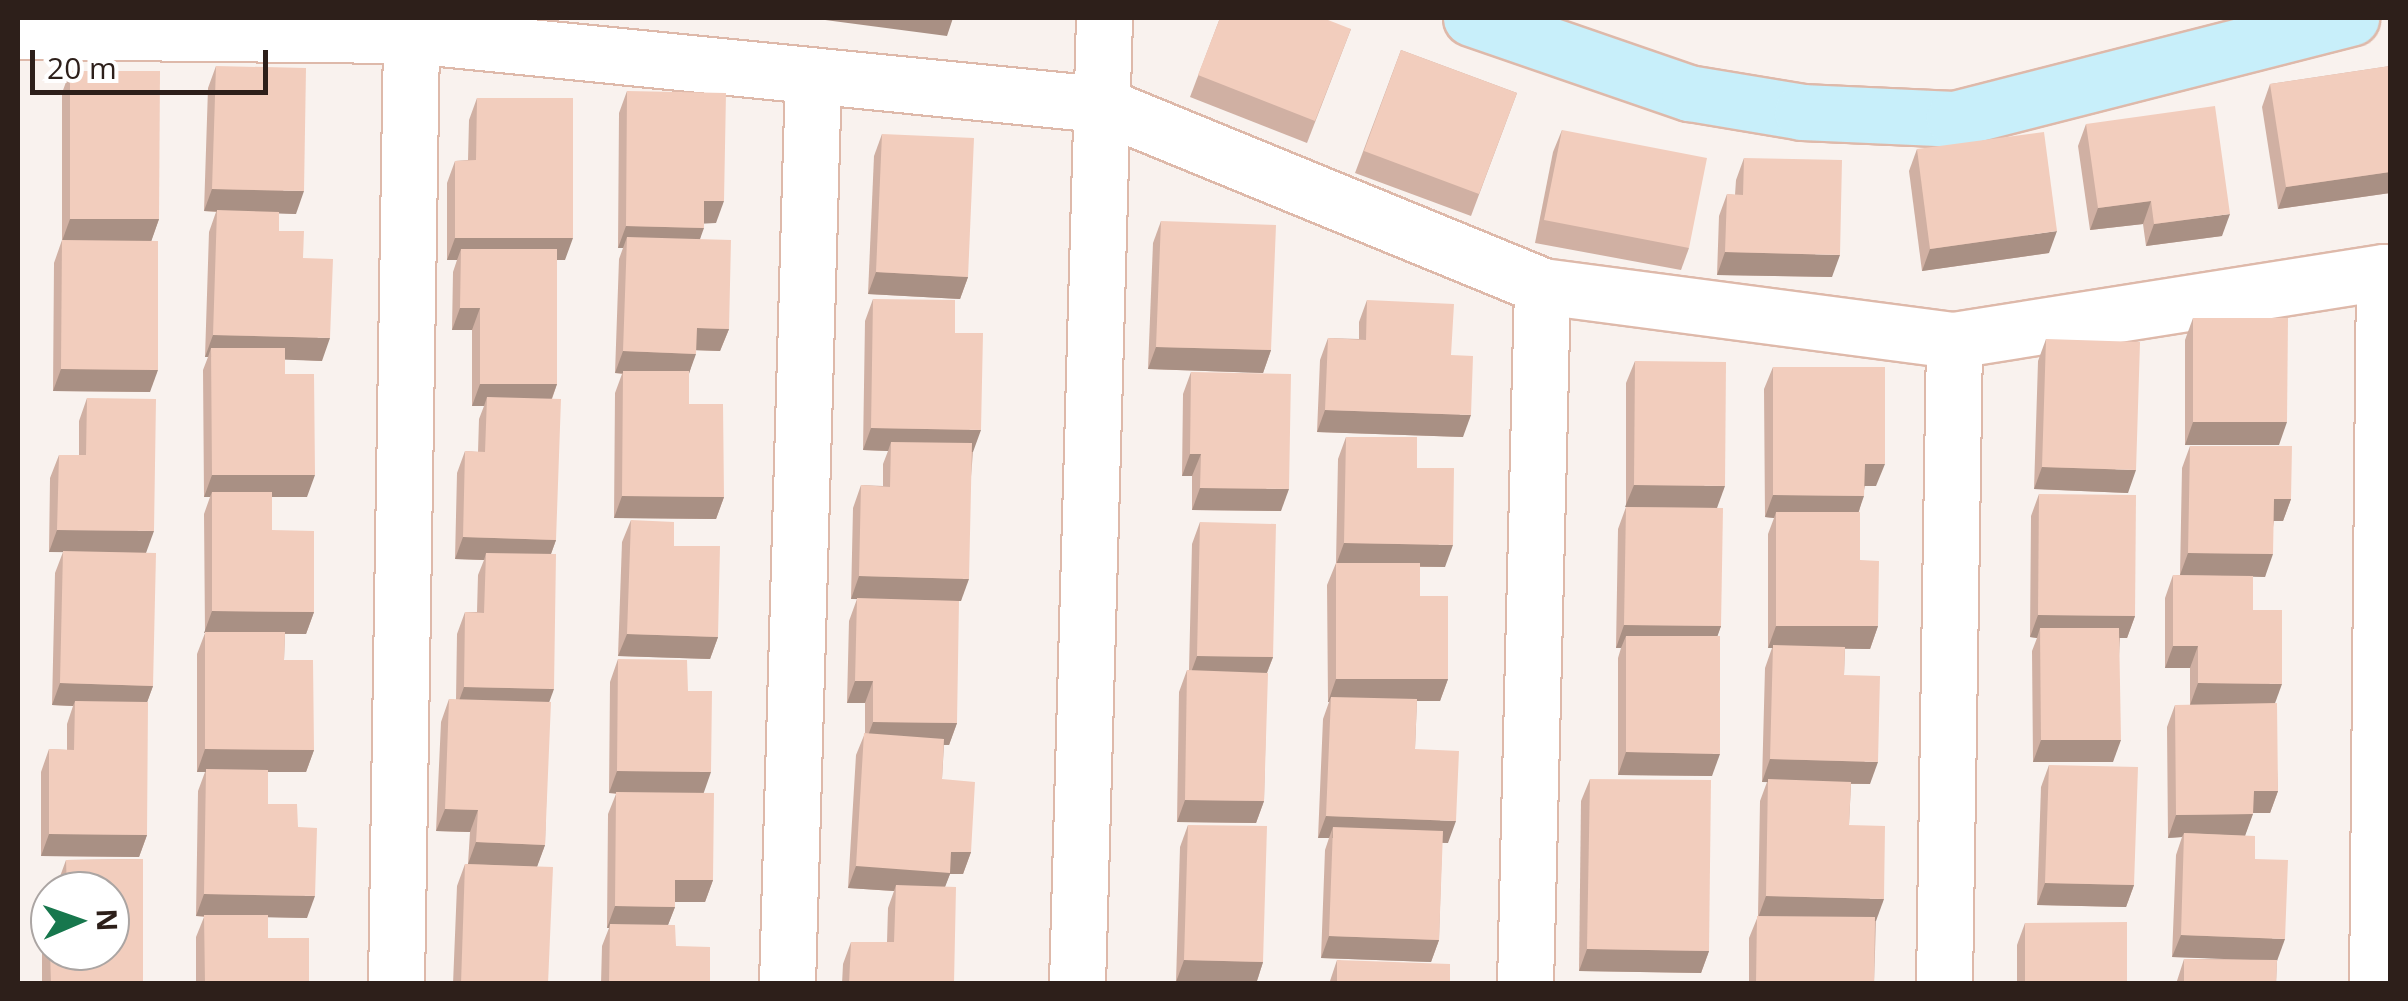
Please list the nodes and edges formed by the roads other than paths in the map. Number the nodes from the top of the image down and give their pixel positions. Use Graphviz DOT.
graph roads {
  1 [pos="1104,18"];
  2 [pos="1471,18"];
  3 [pos="2351,18"];
  4 [pos="18,31"];
  5 [pos="411,35"];
  6 [pos="813,76"];
  7 [pos="1099,104"];
  8 [pos="1542,286"];
  9 [pos="1954,340"];
  10 [pos="2385,764"];
  11 [pos="396,984"];
  12 [pos="787,984"];
  13 [pos="1077,984"];
  14 [pos="1525,984"];
  15 [pos="1944,984"];
  16 [pos="2377,984"];
  1 -- 7 [label="street"];
  2 -- 3 [label="street"];
  4 -- 5 [label="street"];
  5 -- 6 [label="street"];
  5 -- 11 [label="street"];
  6 -- 7 [label="street"];
  6 -- 12 [label="street"];
  7 -- 8 [label="street"];
  7 -- 13 [label="street"];
  8 -- 9 [label="street"];
  8 -- 14 [label="street"];
  9 -- 10 [label="street"];
  9 -- 15 [label="street"];
  10 -- 16 [label="street"];
}
